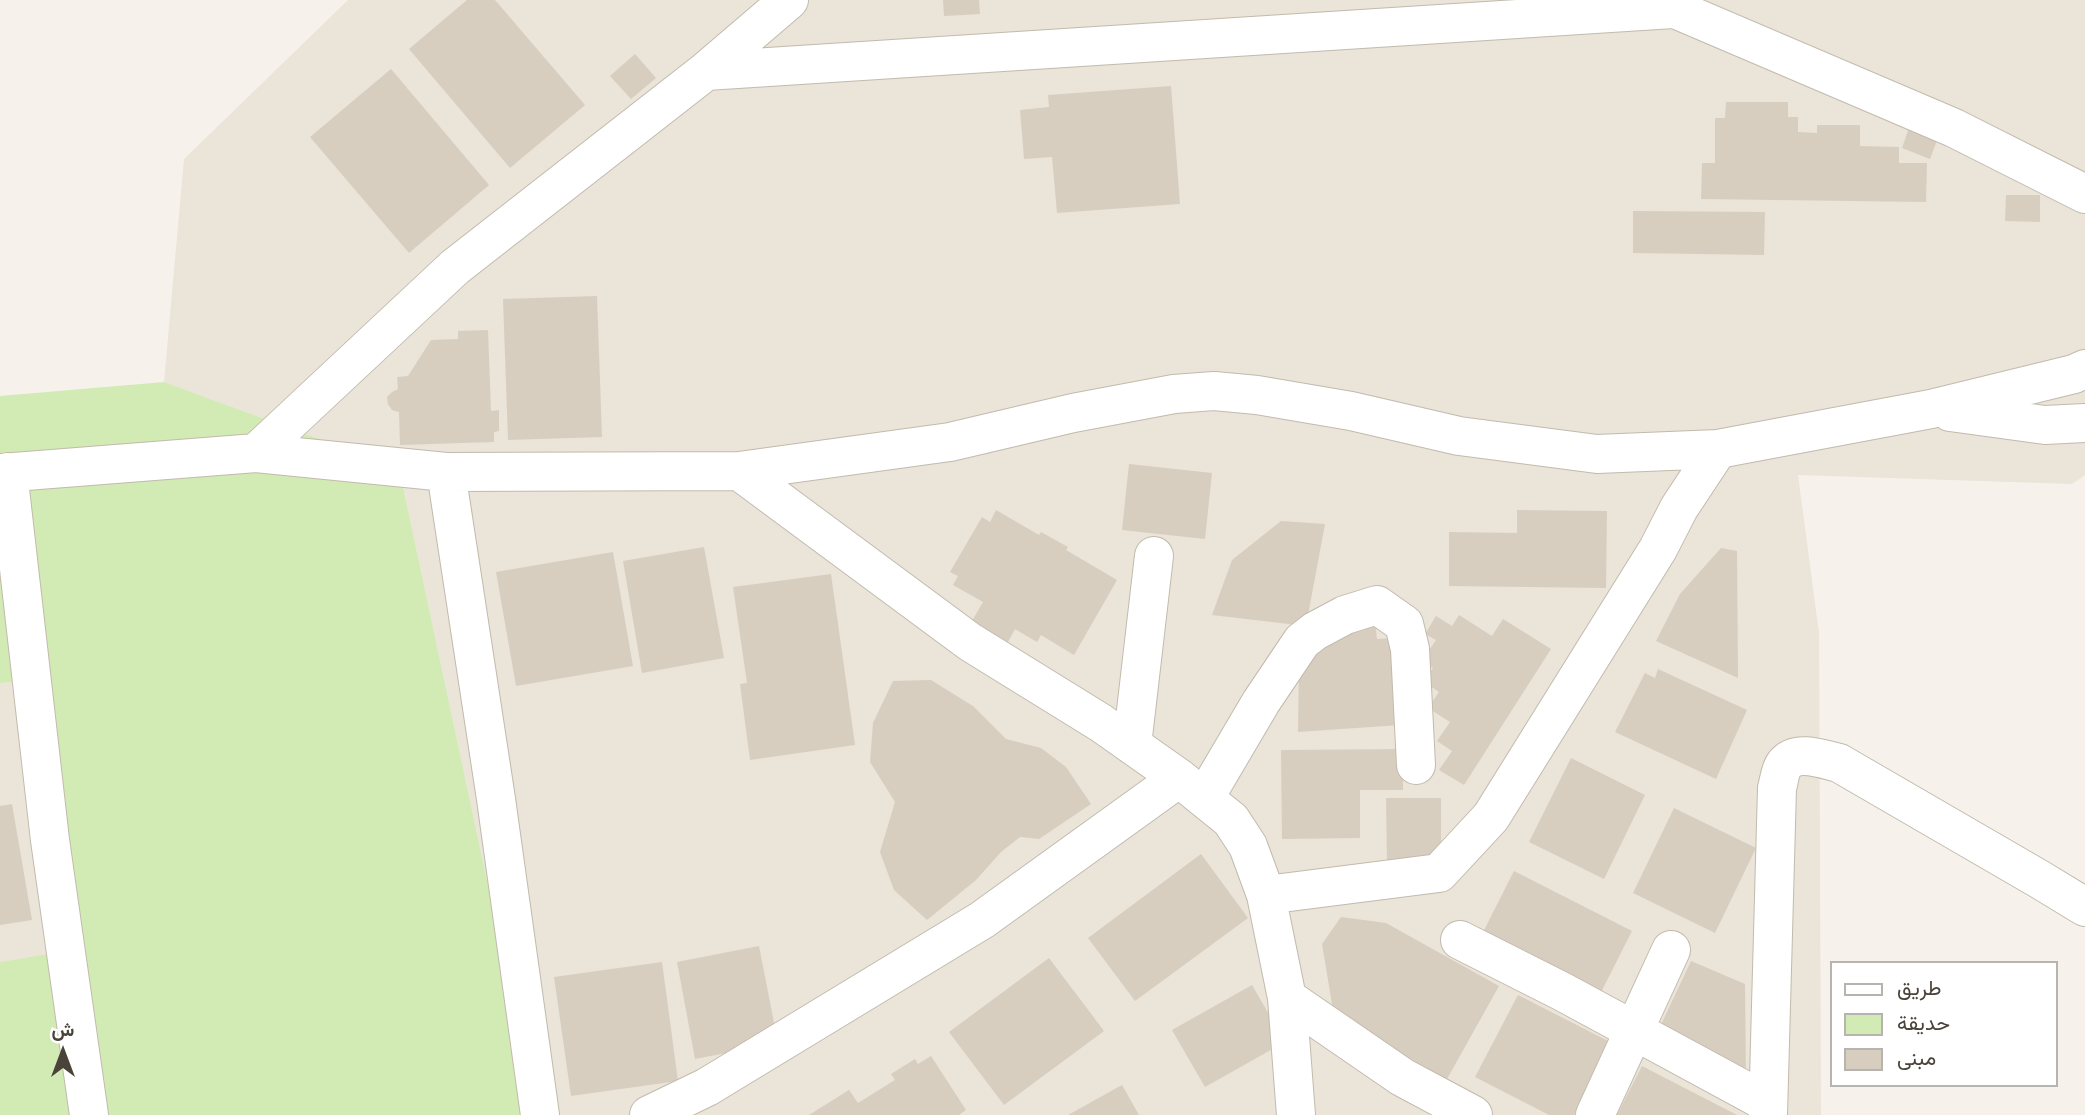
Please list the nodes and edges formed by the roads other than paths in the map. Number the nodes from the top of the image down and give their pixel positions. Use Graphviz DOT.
graph roads {
  1 [pos="789,0"];
  2 [pos="1663,4"];
  3 [pos="706,71"];
  4 [pos="2085,194"];
  5 [pos="2085,369"];
  6 [pos="1931,409"];
  7 [pos="2085,423"];
  8 [pos="1718,449"];
  9 [pos="256,453"];
  10 [pos="739,471"];
  11 [pos="4,472"];
  12 [pos="446,472"];
  13 [pos="1154,556"];
  14 [pos="1132,745"];
  15 [pos="1416,765"];
  16 [pos="1192,787"];
  17 [pos="1266,895"];
  18 [pos="2085,907"];
  19 [pos="1460,940"];
  20 [pos="1671,950"];
  21 [pos="1287,998"];
  22 [pos="1632,1031"];
  23 [pos="1768,1109"];
  24 [pos="89,1115"];
  25 [pos="540,1115"];
  26 [pos="649,1115"];
  27 [pos="1296,1115"];
  28 [pos="1473,1115"];
  29 [pos="1595,1115"];
  1 -- 3 [label="street"];
  2 -- 3 [label="street"];
  2 -- 4 [label="street"];
  3 -- 9 [label="street"];
  5 -- 6 [label="street"];
  6 -- 7 [label="street"];
  6 -- 8 [label="street"];
  8 -- 10 [label="street"];
  8 -- 17 [label="street"];
  9 -- 11 [label="street"];
  9 -- 12 [label="street"];
  10 -- 12 [label="street"];
  10 -- 14 [label="street"];
  11 -- 24 [label="street"];
  12 -- 25 [label="street"];
  13 -- 14 [label="street"];
  14 -- 16 [label="street"];
  15 -- 16 [label="street"];
  16 -- 17 [label="street"];
  16 -- 26 [label="street"];
  17 -- 21 [label="street"];
  18 -- 23 [label="street"];
  19 -- 22 [label="street"];
  20 -- 22 [label="street"];
  21 -- 27 [label="street"];
  21 -- 28 [label="street"];
  22 -- 23 [label="street"];
  22 -- 29 [label="street"];
}
